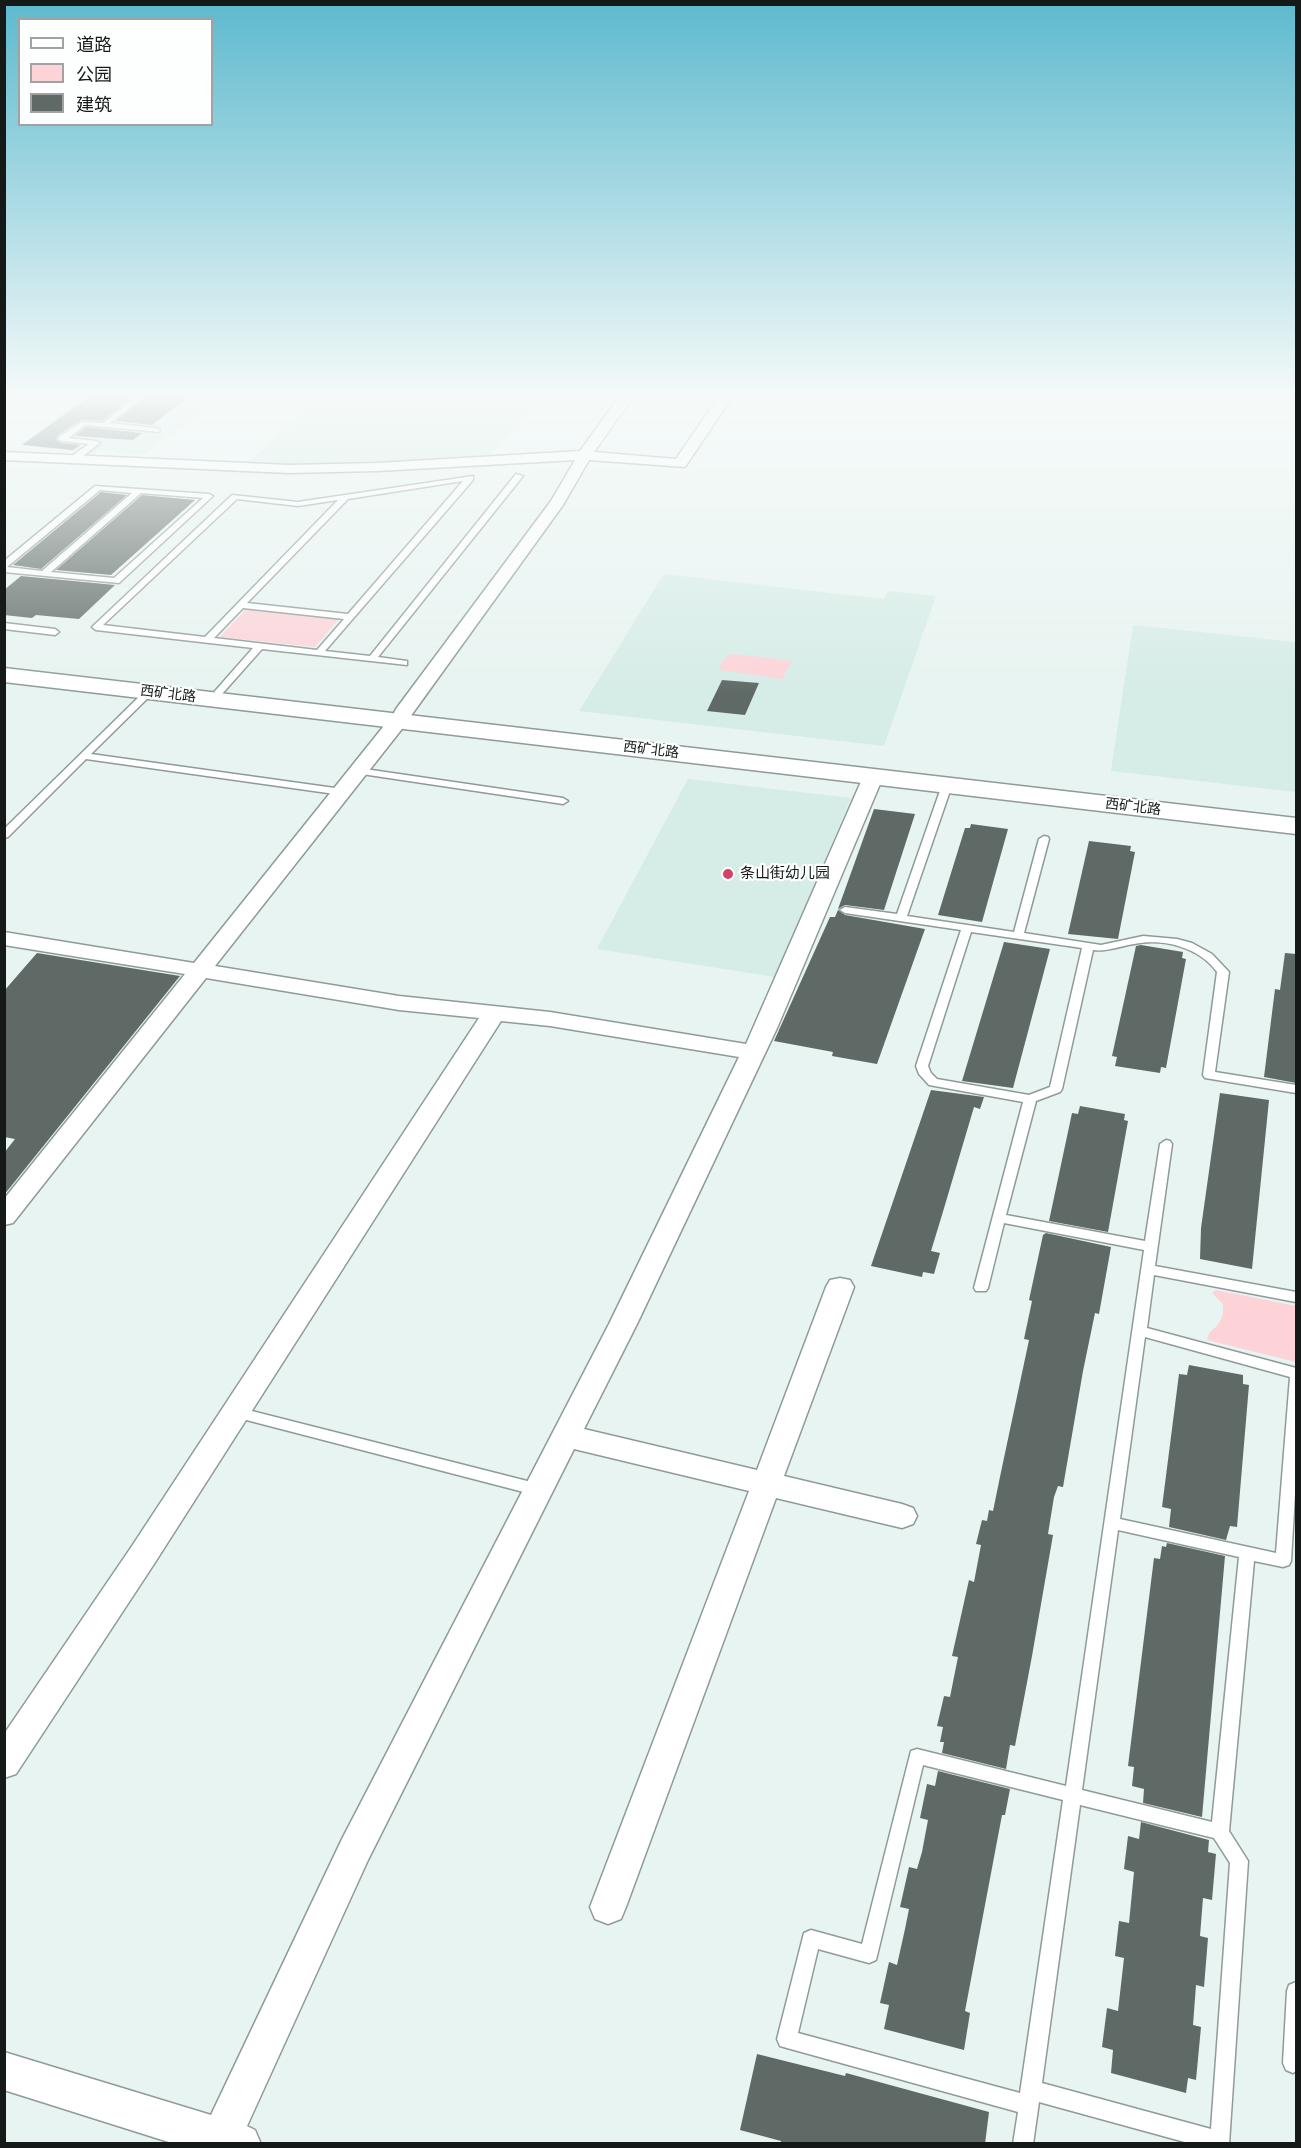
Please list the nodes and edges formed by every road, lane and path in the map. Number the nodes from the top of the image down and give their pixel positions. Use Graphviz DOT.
graph roads {
  1 [pos="92,493"];
  2 [pos="136,493"];
  3 [pos="170,493"];
  4 [pos="370,493"];
  5 [pos="457,493"];
  6 [pos="505,493"];
  7 [pos="563,493"];
  8 [pos="345,497"];
  9 [pos="4,567"];
  10 [pos="44,573"];
  11 [pos="241,605"];
  12 [pos="350,617"];
  13 [pos="4,626"];
  14 [pos="56,632"];
  15 [pos="207,640"];
  16 [pos="260,646"];
  17 [pos="319,653"];
  18 [pos="372,659"];
  19 [pos="404,663"];
  20 [pos="4,667"];
  21 [pos="4,675"];
  22 [pos="150,692"];
  23 [pos="219,692"];
  24 [pos="401,717"];
  25 [pos="84,756"];
  26 [pos="358,771"];
  27 [pos="873,777"];
  28 [pos="947,785"];
  29 [pos="342,792"];
  30 [pos="563,801"];
  31 [pos="1296,818"];
  32 [pos="1296,826"];
  33 [pos="4,835"];
  34 [pos="1044,839"];
  35 [pos="845,910"];
  36 [pos="901,918"];
  37 [pos="967,928"];
  38 [pos="1018,936"];
  39 [pos="4,938"];
  40 [pos="1088,946"];
  41 [pos="201,970"];
  42 [pos="494,1013"];
  43 [pos="753,1052"];
  44 [pos="1296,1089"];
  45 [pos="1030,1099"];
  46 [pos="1166,1144"];
  47 [pos="4,1217"];
  48 [pos="999,1218"];
  49 [pos="1151,1247"];
  50 [pos="1148,1269"];
  51 [pos="840,1287"];
  52 [pos="981,1288"];
  53 [pos="1296,1297"];
  54 [pos="1140,1331"];
  55 [pos="1296,1373"];
  56 [pos="1296,1379"];
  57 [pos="236,1412"];
  58 [pos="566,1436"];
  59 [pos="766,1484"];
  60 [pos="539,1490"];
  61 [pos="902,1516"];
  62 [pos="1112,1523"];
  63 [pos="1246,1553"];
  64 [pos="4,1763"];
  65 [pos="1073,1795"];
  66 [pos="1220,1832"];
  67 [pos="608,1907"];
  68 [pos="1296,1991"];
  69 [pos="1293,2063"];
  70 [pos="4,2071"];
  71 [pos="1030,2098"];
  72 [pos="220,2140"];
  73 [pos="1023,2144"];
  1 -- 9 [label="lane"];
  2 -- 10 [label="lane"];
  3 -- 10 [label="lane"];
  4 -- 8 [label="lane"];
  5 -- 12 [label="lane"];
  6 -- 18 [label="lane"];
  7 -- 24 [label="street"];
  8 -- 11 [label="lane"];
  8 -- 15 [label="lane"];
  9 -- 10 [label="lane"];
  11 -- 12 [label="lane"];
  11 -- 15 [label="lane"];
  12 -- 17 [label="lane"];
  13 -- 14 [label="lane"];
  15 -- 16 [label="lane"];
  16 -- 17 [label="lane"];
  16 -- 23 [label="lane"];
  17 -- 18 [label="lane"];
  18 -- 19 [label="lane"];
  20 -- 23 [label="main road, 西矿北路"];
  21 -- 22 [label="main road, 西矿北路"];
  22 -- 24 [label="main road, 西矿北路"];
  22 -- 25 [label="lane"];
  23 -- 24 [label="main road, 西矿北路"];
  24 -- 26 [label="street"];
  24 -- 27 [label="main road, 西矿北路"];
  24 -- 31 [label="main road, 西矿北路"];
  25 -- 29 [label="lane"];
  25 -- 33 [label="lane"];
  26 -- 29 [label="street"];
  26 -- 30 [label="lane"];
  27 -- 28 [label="main road, 西矿北路"];
  27 -- 43 [label="street"];
  28 -- 32 [label="main road, 西矿北路"];
  28 -- 36 [label="lane"];
  29 -- 41 [label="street"];
  34 -- 38 [label="lane"];
  35 -- 36 [label="lane"];
  36 -- 37 [label="lane"];
  37 -- 38 [label="lane"];
  37 -- 45 [label="lane"];
  38 -- 40 [label="lane"];
  39 -- 41 [label="street"];
  40 -- 44 [label="lane"];
  40 -- 45 [label="lane"];
  41 -- 42 [label="street"];
  41 -- 47 [label="street"];
  42 -- 43 [label="street"];
  42 -- 57 [label="street"];
  43 -- 58 [label="street"];
  45 -- 48 [label="lane"];
  46 -- 49 [label="lane"];
  48 -- 49 [label="lane"];
  48 -- 52 [label="lane"];
  49 -- 50 [label="lane"];
  50 -- 53 [label="lane"];
  50 -- 54 [label="lane"];
  51 -- 59 [label="street"];
  54 -- 55 [label="lane"];
  54 -- 62 [label="lane"];
  56 -- 63 [label="lane"];
  57 -- 60 [label="lane"];
  57 -- 64 [label="street"];
  58 -- 59 [label="street"];
  58 -- 60 [label="street"];
  59 -- 61 [label="street"];
  59 -- 67 [label="street"];
  60 -- 72 [label="street"];
  62 -- 63 [label="lane"];
  62 -- 65 [label="lane"];
  63 -- 66 [label="lane"];
  65 -- 66 [label="lane"];
  65 -- 71 [label="lane"];
  65 -- 71 [label="lane"];
  66 -- 71 [label="lane"];
  68 -- 69 [label="lane"];
  70 -- 72 [label="street"];
  71 -- 73 [label="lane"];
}
